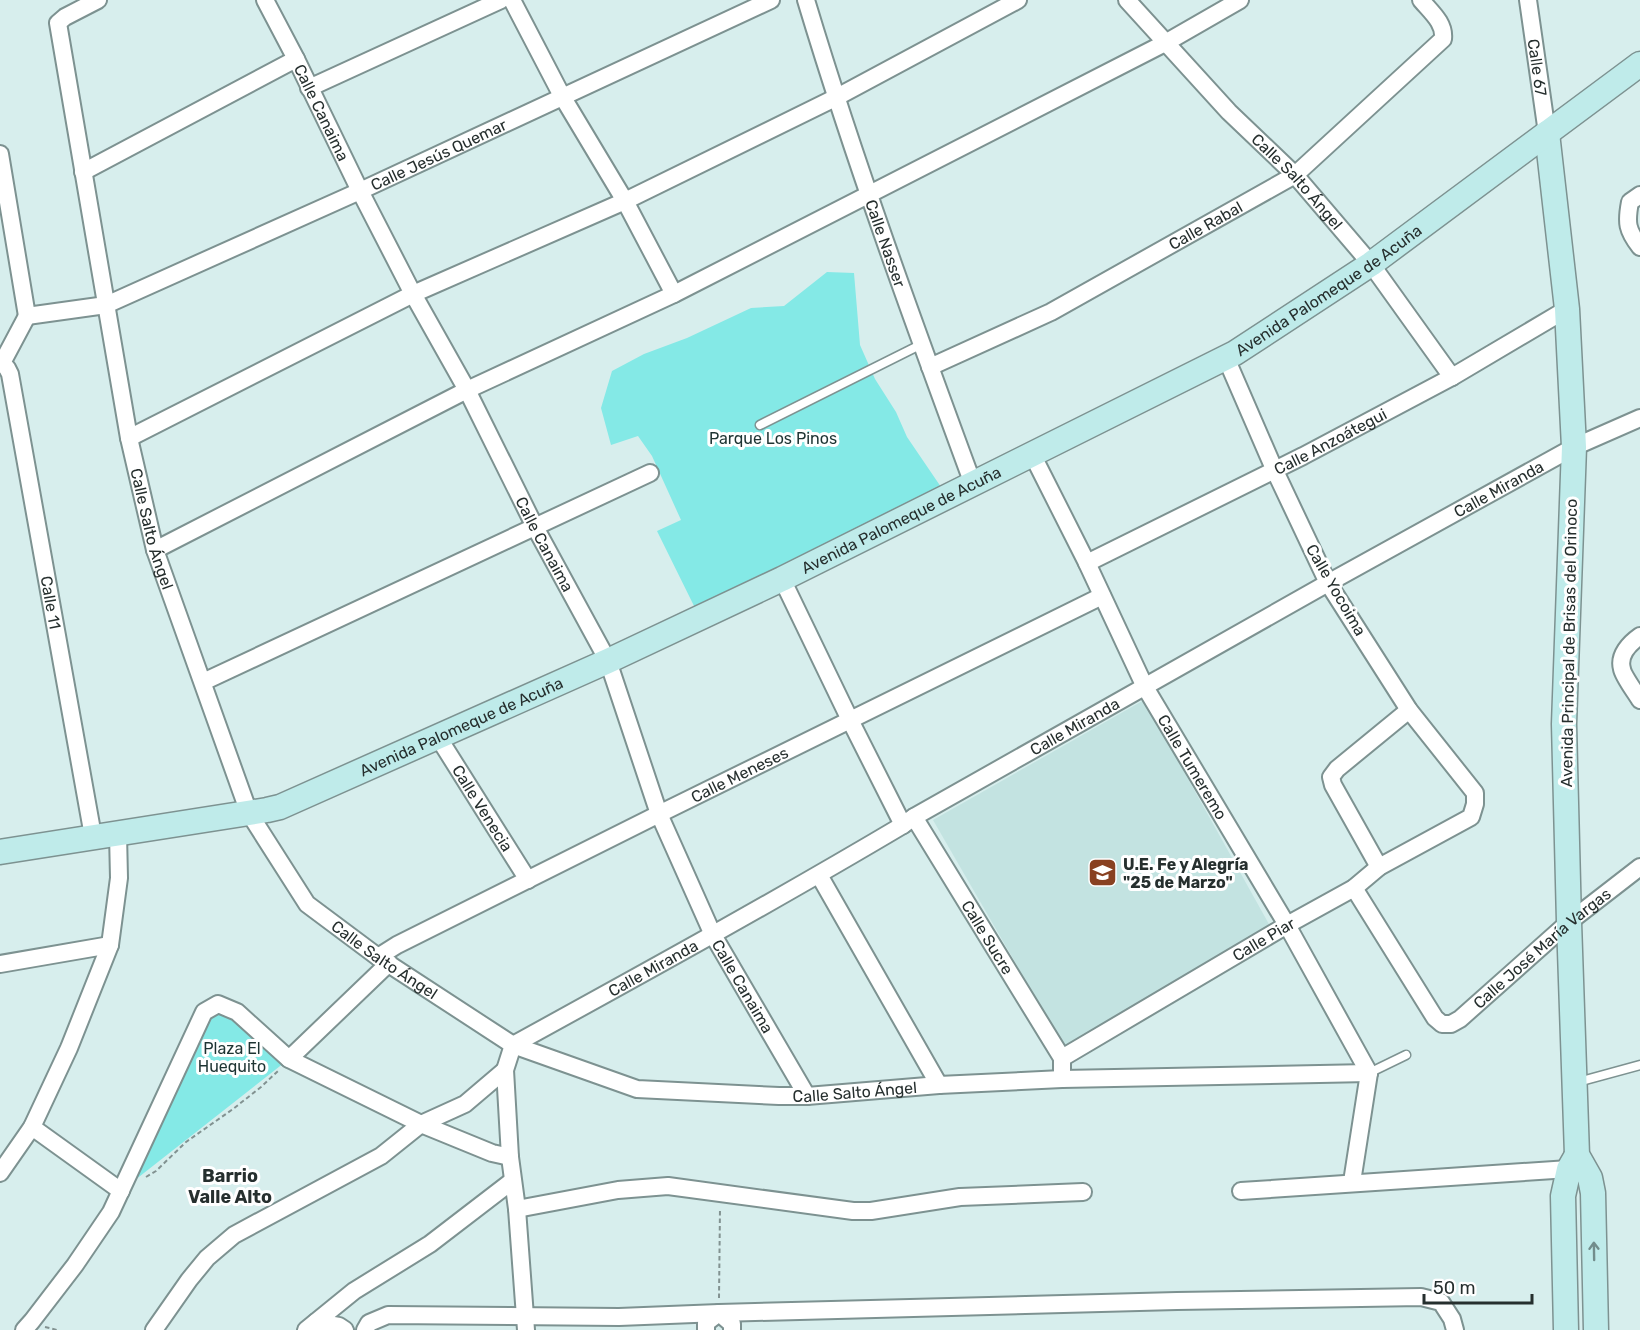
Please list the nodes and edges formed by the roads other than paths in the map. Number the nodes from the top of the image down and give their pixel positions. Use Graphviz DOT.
graph roads {
  1 [pos="98,0"];
  2 [pos="265,0"];
  3 [pos="501,0"];
  4 [pos="512,0"];
  5 [pos="771,0"];
  6 [pos="806,0"];
  7 [pos="1018,0"];
  8 [pos="1127,0"];
  9 [pos="1240,0"];
  10 [pos="1421,0"];
  11 [pos="1528,0"];
  12 [pos="1167,42"];
  13 [pos="296,59"];
  14 [pos="1640,64"];
  15 [pos="309,88"];
  16 [pos="562,96"];
  17 [pos="837,97"];
  18 [pos="1547,132"];
  19 [pos="0,154"];
  20 [pos="83,172"];
  21 [pos="1295,176"];
  22 [pos="360,191"];
  23 [pos="870,194"];
  24 [pos="1640,195"];
  25 [pos="625,201"];
  26 [pos="1640,248"];
  27 [pos="1371,264"];
  28 [pos="413,294"];
  29 [pos="674,294"];
  30 [pos="106,305"];
  31 [pos="1567,309"];
  32 [pos="27,316"];
  33 [pos="922,344"];
  34 [pos="1226,358"];
  35 [pos="3,364"];
  36 [pos="930,367"];
  37 [pos="1452,377"];
  38 [pos="467,390"];
  39 [pos="1640,418"];
  40 [pos="760,425"];
  41 [pos="129,438"];
  42 [pos="1574,447"];
  43 [pos="1032,454"];
  44 [pos="1275,471"];
  45 [pos="650,473"];
  46 [pos="973,484"];
  47 [pos="535,527"];
  48 [pos="155,550"];
  49 [pos="1087,563"];
  50 [pos="782,579"];
  51 [pos="1328,583"];
  52 [pos="1102,596"];
  53 [pos="1640,636"];
  54 [pos="608,661"];
  55 [pos="203,681"];
  56 [pos="1145,687"];
  57 [pos="1640,700"];
  58 [pos="1409,710"];
  59 [pos="850,720"];
  60 [pos="438,737"];
  61 [pos="1475,804"];
  62 [pos="249,813"];
  63 [pos="659,813"];
  64 [pos="909,821"];
  65 [pos="117,834"];
  66 [pos="93,836"];
  67 [pos="0,852"];
  68 [pos="1379,867"];
  69 [pos="1640,867"];
  70 [pos="819,875"];
  71 [pos="528,880"];
  72 [pos="1354,888"];
  73 [pos="1569,922"];
  74 [pos="1287,925"];
  75 [pos="713,936"];
  76 [pos="110,945"];
  77 [pos="384,960"];
  78 [pos="0,964"];
  79 [pos="513,1045"];
  80 [pos="1406,1055"];
  81 [pos="1062,1058"];
  82 [pos="289,1059"];
  83 [pos="1640,1065"];
  84 [pos="505,1070"];
  85 [pos="1369,1073"];
  86 [pos="1062,1079"];
  87 [pos="1574,1082"];
  88 [pos="939,1085"];
  89 [pos="807,1096"];
  90 [pos="421,1124"];
  91 [pos="32,1127"];
  92 [pos="510,1157"];
  93 [pos="1573,1162"];
  94 [pos="0,1173"];
  95 [pos="512,1180"];
  96 [pos="1352,1182"];
  97 [pos="121,1191"];
  98 [pos="1241,1191"];
  99 [pos="1083,1192"];
  100 [pos="517,1209"];
  101 [pos="719,1313"];
  102 [pos="525,1323"];
  103 [pos="619,1324"];
  104 [pos="311,1326"];
  105 [pos="24,1330"];
  106 [pos="154,1330"];
  107 [pos="345,1330"];
  108 [pos="364,1330"];
  109 [pos="706,1330"];
  110 [pos="732,1330"];
  111 [pos="1455,1330"];
  112 [pos="1566,1330"];
  113 [pos="1596,1330"];
  1 -- 20 [label="street, Calle Salto Ángel"];
  2 -- 13 [label="street, Calle Canaima"];
  3 -- 15 [label="street"];
  4 -- 16 [label="street"];
  5 -- 16 [label="street, Calle Jesús Quemar"];
  6 -- 17 [label="street, Calle Nasser"];
  7 -- 17 [label="street"];
  8 -- 12 [label="street, Calle Salto Ángel"];
  9 -- 12 [label="street"];
  10 -- 21 [label="street, Calle Rabal"];
  11 -- 18 [label="street, Calle 67"];
  12 -- 21 [label="street, Calle Salto Ángel"];
  12 -- 23 [label="street"];
  13 -- 15 [label="street, Calle Canaima"];
  13 -- 20 [label="street"];
  14 -- 18 [label="street, Avenida Palomeque de Acuña"];
  15 -- 22 [label="street, Calle Canaima"];
  16 -- 22 [label="street, Calle Jesús Quemar"];
  16 -- 25 [label="street"];
  17 -- 23 [label="street, Calle Nasser"];
  17 -- 25 [label="street"];
  18 -- 27 [label="street, Avenida Palomeque de Acuña"];
  18 -- 31 [label="street, Avenida Principal de Brisas del Orinoco"];
  19 -- 32 [label="street"];
  20 -- 30 [label="street, Calle Salto Ángel"];
  21 -- 27 [label="street, Calle Salto Ángel"];
  21 -- 36 [label="street, Calle Rabal"];
  22 -- 28 [label="street, Calle Canaima"];
  22 -- 30 [label="street, Calle Jesús Quemar"];
  23 -- 29 [label="street"];
  23 -- 33 [label="street, Calle Nasser"];
  24 -- 26 [label="street"];
  25 -- 28 [label="street"];
  25 -- 29 [label="street"];
  27 -- 34 [label="street, Avenida Palomeque de Acuña"];
  27 -- 37 [label="street, Calle Salto Ángel"];
  28 -- 38 [label="street, Calle Canaima"];
  28 -- 41 [label="street"];
  29 -- 38 [label="street"];
  30 -- 32 [label="street, Calle Jesús Quemar"];
  30 -- 41 [label="street, Calle Salto Ángel"];
  31 -- 37 [label="street, Calle Anzoátegui"];
  31 -- 42 [label="street, Avenida Principal de Brisas del Orinoco"];
  32 -- 35 [label="street"];
  33 -- 36 [label="street, Calle Nasser"];
  33 -- 40 [label="lane"];
  34 -- 43 [label="street, Avenida Palomeque de Acuña"];
  34 -- 44 [label="street, Calle Yocoima"];
  35 -- 66 [label="street, Calle 11"];
  36 -- 46 [label="street, Calle Nasser"];
  37 -- 44 [label="street, Calle Anzoátegui"];
  38 -- 47 [label="street, Calle Canaima"];
  38 -- 48 [label="street"];
  39 -- 42 [label="street, Calle Miranda"];
  41 -- 48 [label="street, Calle Salto Ángel"];
  42 -- 51 [label="street, Calle Miranda"];
  42 -- 73 [label="street, Avenida Principal de Brisas del Orinoco"];
  43 -- 46 [label="street, Avenida Palomeque de Acuña"];
  43 -- 49 [label="street, Calle Tumeremo"];
  44 -- 49 [label="street, Calle Anzoátegui"];
  44 -- 51 [label="street, Calle Yocoima"];
  45 -- 47 [label="street"];
  46 -- 50 [label="street, Avenida Palomeque de Acuña"];
  47 -- 54 [label="street, Calle Canaima"];
  47 -- 55 [label="street"];
  48 -- 55 [label="street, Calle Salto Ángel"];
  49 -- 52 [label="street, Calle Tumeremo"];
  50 -- 54 [label="street, Avenida Palomeque de Acuña"];
  50 -- 59 [label="street, Calle Sucre"];
  51 -- 56 [label="street, Calle Miranda"];
  51 -- 58 [label="street, Calle Yocoima"];
  52 -- 56 [label="street, Calle Tumeremo"];
  52 -- 59 [label="street, Calle Meneses"];
  53 -- 57 [label="street"];
  54 -- 60 [label="street, Avenida Palomeque de Acuña"];
  54 -- 63 [label="street, Calle Canaima"];
  55 -- 62 [label="street, Calle Salto Ángel"];
  56 -- 64 [label="street, Calle Miranda"];
  56 -- 74 [label="street, Calle Tumeremo"];
  58 -- 61 [label="street, Calle Yocoima"];
  58 -- 68 [label="street"];
  59 -- 63 [label="street, Calle Meneses"];
  59 -- 64 [label="street, Calle Sucre"];
  60 -- 62 [label="street, Avenida Palomeque de Acuña"];
  60 -- 71 [label="street, Calle Venecia"];
  61 -- 68 [label="street, Calle Piar"];
  62 -- 65 [label="street, Avenida Palomeque de Acuña"];
  62 -- 77 [label="street, Calle Salto Ángel"];
  63 -- 71 [label="street, Calle Meneses"];
  63 -- 75 [label="street, Calle Canaima"];
  64 -- 70 [label="street, Calle Miranda"];
  64 -- 81 [label="street, Calle Sucre"];
  65 -- 66 [label="street, Avenida Palomeque de Acuña"];
  65 -- 76 [label="street"];
  66 -- 67 [label="street, Avenida Palomeque de Acuña"];
  68 -- 72 [label="street, Calle Piar"];
  69 -- 73 [label="street, Calle José María Vargas"];
  70 -- 75 [label="street, Calle Miranda"];
  70 -- 88 [label="street"];
  71 -- 77 [label="street, Calle Meneses"];
  72 -- 73 [label="street, Calle José María Vargas"];
  72 -- 74 [label="street, Calle Piar"];
  73 -- 87 [label="street, Avenida Principal de Brisas del Orinoco"];
  74 -- 81 [label="street, Calle Piar"];
  74 -- 85 [label="street, Calle Tumeremo"];
  75 -- 79 [label="street, Calle Miranda"];
  75 -- 89 [label="street, Calle Canaima"];
  76 -- 78 [label="street"];
  76 -- 91 [label="street"];
  77 -- 79 [label="street, Calle Salto Ángel"];
  77 -- 82 [label="street, Calle Meneses"];
  79 -- 84 [label="street"];
  79 -- 89 [label="street, Calle Salto Ángel"];
  80 -- 85 [label="lane"];
  81 -- 86 [label="street"];
  82 -- 90 [label="street"];
  82 -- 97 [label="street"];
  83 -- 87 [label="lane"];
  84 -- 90 [label="street"];
  84 -- 92 [label="street"];
  85 -- 86 [label="street, Calle Salto Ángel"];
  85 -- 96 [label="street"];
  86 -- 88 [label="street, Calle Salto Ángel"];
  87 -- 93 [label="street, Avenida Principal de Brisas del Orinoco"];
  88 -- 89 [label="street, Calle Salto Ángel"];
  90 -- 92 [label="street"];
  90 -- 106 [label="street"];
  91 -- 94 [label="street"];
  91 -- 97 [label="street"];
  92 -- 95 [label="street"];
  93 -- 96 [label="street"];
  93 -- 112 [label="street"];
  113 -- 93 [label="street, one-way"];
  95 -- 100 [label="street"];
  95 -- 104 [label="street"];
  96 -- 98 [label="street"];
  97 -- 105 [label="street"];
  99 -- 100 [label="street"];
  100 -- 102 [label="street"];
  101 -- 103 [label="street"];
  101 -- 109 [label="street"];
  101 -- 110 [label="street"];
  101 -- 111 [label="street"];
  102 -- 103 [label="street"];
  102 -- 108 [label="street"];
  104 -- 107 [label="street"];
}
